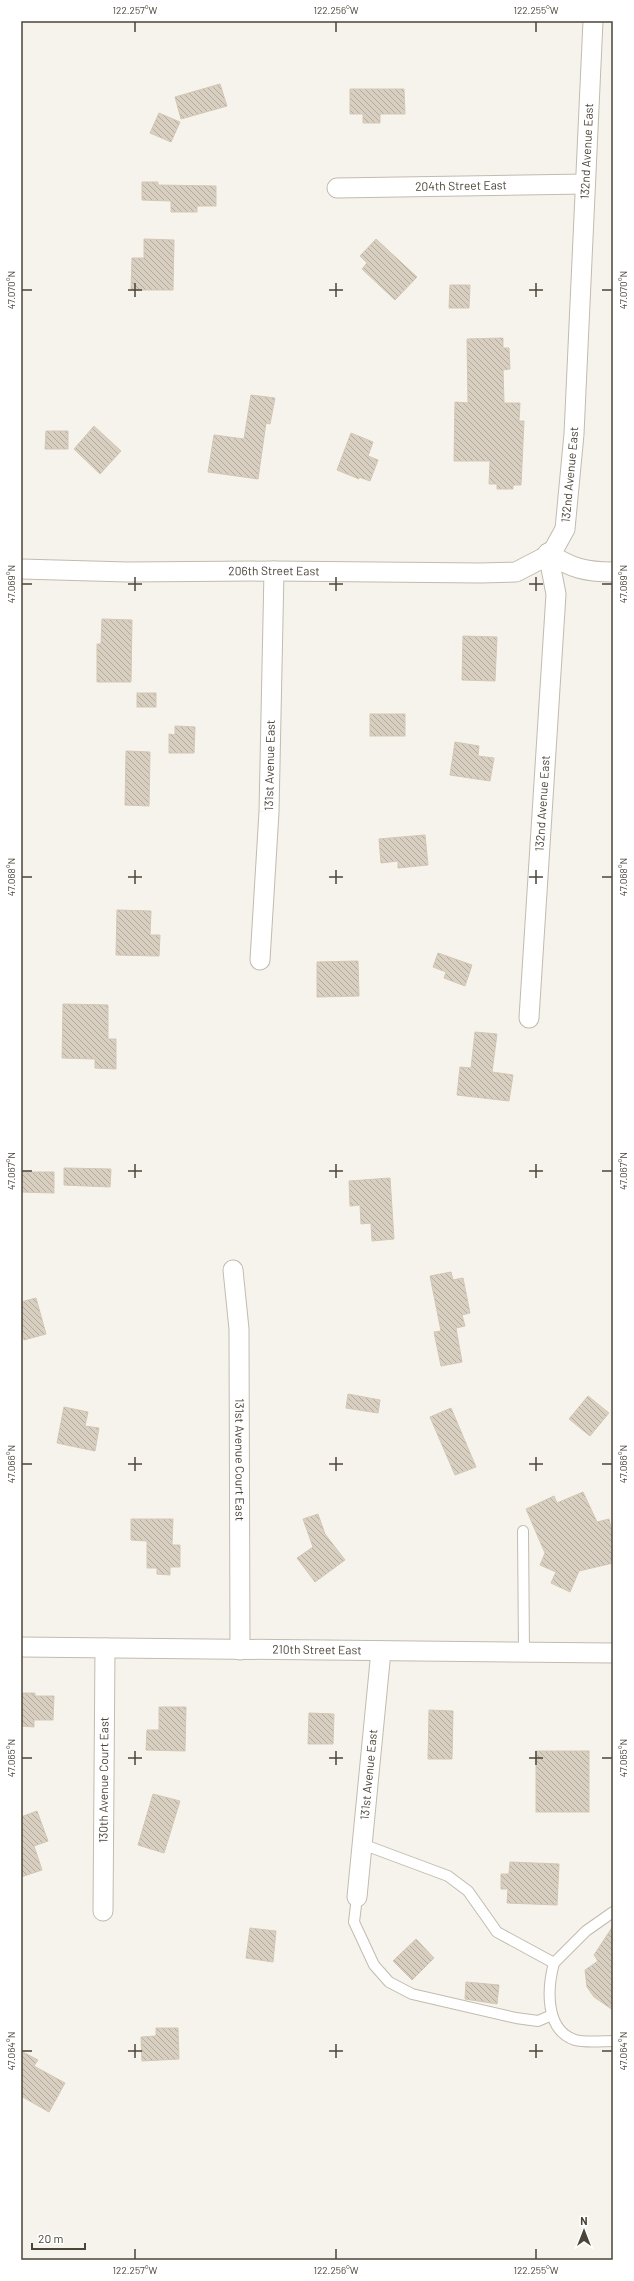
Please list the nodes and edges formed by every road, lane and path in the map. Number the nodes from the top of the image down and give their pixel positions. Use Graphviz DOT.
graph roads {
  1 [pos="593,21"];
  2 [pos="585,184"];
  3 [pos="337,188"];
  4 [pos="548,553"];
  5 [pos="21,569"];
  6 [pos="274,571"];
  7 [pos="613,572"];
  8 [pos="260,960"];
  9 [pos="529,1018"];
  10 [pos="233,1270"];
  11 [pos="523,1531"];
  12 [pos="21,1647"];
  13 [pos="105,1648"];
  14 [pos="240,1650"];
  15 [pos="381,1651"];
  16 [pos="524,1652"];
  17 [pos="613,1653"];
  18 [pos="362,1844"];
  19 [pos="357,1897"];
  20 [pos="103,1912"];
  21 [pos="613,1912"];
  22 [pos="554,1963"];
  23 [pos="552,2015"];
  24 [pos="613,2041"];
  1 -- 2 [label="street, 132nd Avenue East"];
  2 -- 3 [label="street, 204th Street East"];
  2 -- 4 [label="street, 132nd Avenue East"];
  4 -- 6 [label="street, 206th Street East"];
  4 -- 7 [label="street"];
  4 -- 9 [label="street, 132nd Avenue East"];
  5 -- 6 [label="street, 206th Street East"];
  6 -- 8 [label="street, 131st Avenue East"];
  10 -- 14 [label="street, 131st Avenue Court East"];
  11 -- 16 [label="lane"];
  12 -- 13 [label="street, 210th Street East"];
  13 -- 14 [label="street, 210th Street East"];
  13 -- 20 [label="street, 130th Avenue Court East"];
  14 -- 15 [label="street, 210th Street East"];
  15 -- 16 [label="street, 210th Street East"];
  15 -- 18 [label="street, 131st Avenue East"];
  16 -- 17 [label="street, 210th Street East"];
  18 -- 19 [label="street, 131st Avenue East"];
  18 -- 22 [label="lane"];
  19 -- 23 [label="lane"];
  21 -- 22 [label="lane"];
  22 -- 23 [label="lane"];
  23 -- 24 [label="lane"];
}
